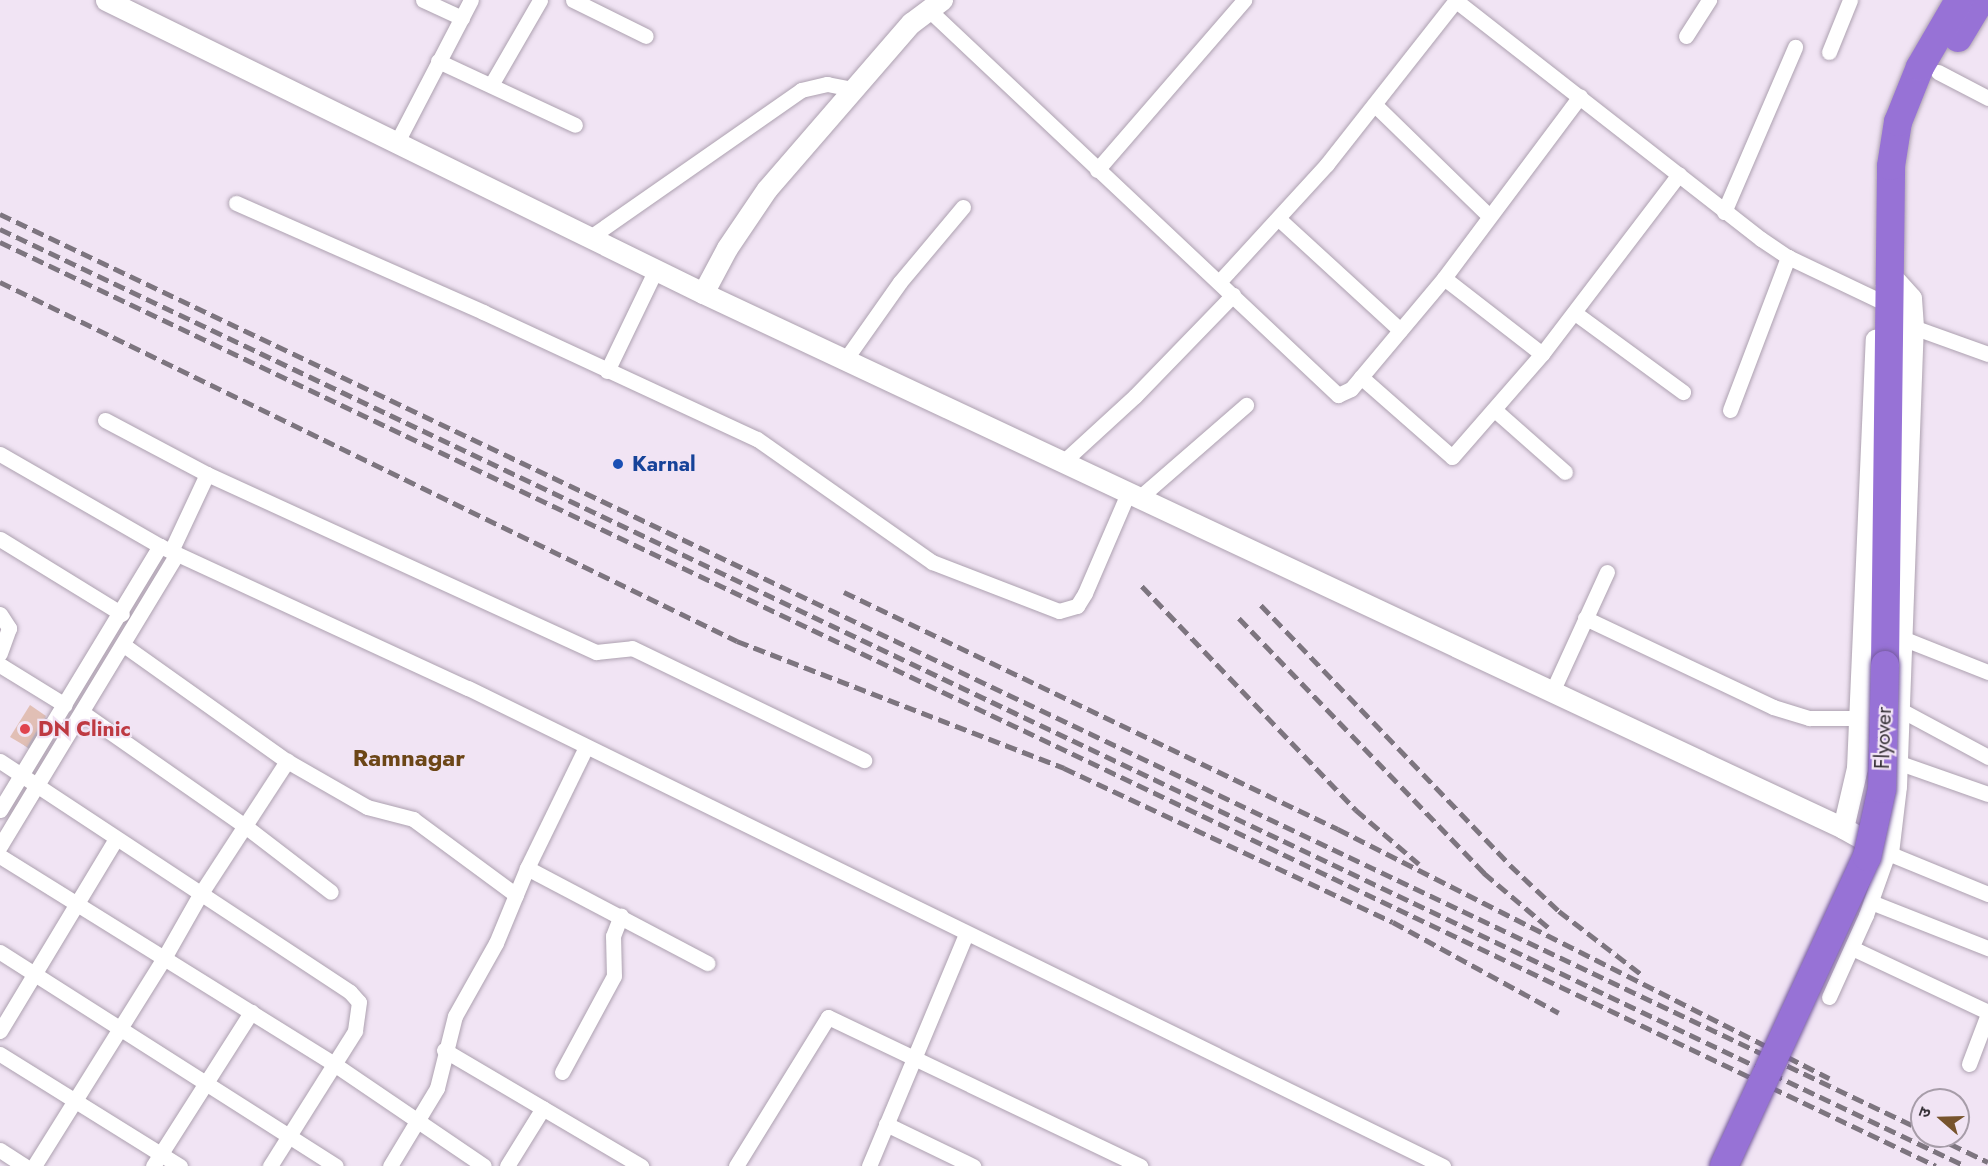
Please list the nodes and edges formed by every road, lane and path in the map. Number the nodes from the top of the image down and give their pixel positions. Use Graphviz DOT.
graph roads {
  1 [pos="106,0"];
  2 [pos="423,0"];
  3 [pos="471,0"];
  4 [pos="540,0"];
  5 [pos="573,0"];
  6 [pos="1244,0"];
  7 [pos="1456,0"];
  8 [pos="1709,0"];
  9 [pos="1850,0"];
  10 [pos="1959,0"];
  11 [pos="1981,0"];
  12 [pos="931,3"];
  13 [pos="462,18"];
  14 [pos="646,36"];
  15 [pos="1686,36"];
  16 [pos="1795,48"];
  17 [pos="1829,52"];
  18 [pos="438,62"];
  19 [pos="1938,72"];
  20 [pos="490,85"];
  21 [pos="852,89"];
  22 [pos="1580,96"];
  23 [pos="1988,98"];
  24 [pos="1375,105"];
  25 [pos="575,125"];
  26 [pos="397,142"];
  27 [pos="1097,170"];
  28 [pos="1679,174"];
  29 [pos="236,203"];
  30 [pos="963,207"];
  31 [pos="1724,212"];
  32 [pos="1489,216"];
  33 [pos="1280,220"];
  34 [pos="1893,222"];
  35 [pos="591,236"];
  36 [pos="1788,257"];
  37 [pos="656,269"];
  38 [pos="1444,278"];
  39 [pos="1220,282"];
  40 [pos="1887,291"];
  41 [pos="703,293"];
  42 [pos="1233,295"];
  43 [pos="1575,312"];
  44 [pos="1913,327"];
  45 [pos="1400,330"];
  46 [pos="1542,354"];
  47 [pos="1988,354"];
  48 [pos="845,360"];
  49 [pos="607,371"];
  50 [pos="1361,377"];
  51 [pos="1683,392"];
  52 [pos="1246,405"];
  53 [pos="1730,410"];
  54 [pos="1496,411"];
  55 [pos="105,420"];
  56 [pos="0,454"];
  57 [pos="1063,462"];
  58 [pos="1565,472"];
  59 [pos="207,474"];
  60 [pos="1134,496"];
  61 [pos="0,539"];
  62 [pos="170,551"];
  63 [pos="1607,572"];
  64 [pos="0,614"];
  65 [pos="122,614"];
  66 [pos="1585,618"];
  67 [pos="1902,638"];
  68 [pos="125,646"];
  69 [pos="0,653"];
  70 [pos="0,665"];
  71 [pos="1988,672"];
  72 [pos="1552,693"];
  73 [pos="65,705"];
  74 [pos="1899,709"];
  75 [pos="83,713"];
  76 [pos="1859,718"];
  77 [pos="585,749"];
  78 [pos="1988,757"];
  79 [pos="864,760"];
  80 [pos="0,761"];
  81 [pos="287,761"];
  82 [pos="1897,762"];
  83 [pos="21,775"];
  84 [pos="37,787"];
  85 [pos="1988,794"];
  86 [pos="0,810"];
  87 [pos="245,826"];
  88 [pos="1843,828"];
  89 [pos="116,839"];
  90 [pos="0,846"];
  91 [pos="1888,853"];
  92 [pos="0,856"];
  93 [pos="527,868"];
  94 [pos="201,892"];
  95 [pos="331,892"];
  96 [pos="1988,894"];
  97 [pos="516,895"];
  98 [pos="1871,902"];
  99 [pos="79,905"];
  100 [pos="621,915"];
  101 [pos="966,934"];
  102 [pos="1852,948"];
  103 [pos="1988,948"];
  104 [pos="0,952"];
  105 [pos="164,958"];
  106 [pos="706,963"];
  107 [pos="35,974"];
  108 [pos="1829,997"];
  109 [pos="251,1012"];
  110 [pos="1988,1013"];
  111 [pos="121,1028"];
  112 [pos="0,1031"];
  113 [pos="444,1050"];
  114 [pos="0,1054"];
  115 [pos="914,1055"];
  116 [pos="334,1064"];
  117 [pos="1969,1064"];
  118 [pos="562,1072"];
  119 [pos="207,1082"];
  120 [pos="75,1100"];
  121 [pos="543,1108"];
  122 [pos="417,1120"];
  123 [pos="886,1124"];
  124 [pos="290,1133"];
  125 [pos="0,1150"];
  126 [pos="157,1160"];
  127 [pos="622,1161"];
  128 [pos="1419,1161"];
  129 [pos="25,1166"];
  130 [pos="34,1166"];
  131 [pos="180,1166"];
  132 [pos="270,1166"];
  133 [pos="336,1166"];
  134 [pos="390,1166"];
  135 [pos="484,1166"];
  136 [pos="507,1166"];
  137 [pos="641,1166"];
  138 [pos="736,1166"];
  139 [pos="869,1166"];
  140 [pos="972,1166"];
  141 [pos="1140,1166"];
  142 [pos="1443,1166"];
  143 [pos="1724,1166"];
  1 -- 26 [label="street"];
  2 -- 13 [label="street"];
  3 -- 13 [label="street"];
  4 -- 20 [label="street"];
  5 -- 14 [label="street"];
  6 -- 27 [label="street"];
  7 -- 22 [label="street"];
  7 -- 24 [label="street"];
  8 -- 15 [label="street"];
  9 -- 17 [label="street"];
  10 -- 34 [label="highway"];
  11 -- 19 [label="highway"];
  12 -- 21 [label="street"];
  12 -- 27 [label="street"];
  13 -- 18 [label="street"];
  16 -- 31 [label="street"];
  18 -- 20 [label="street"];
  18 -- 26 [label="street"];
  19 -- 23 [label="street"];
  19 -- 34 [label="highway"];
  20 -- 25 [label="street"];
  21 -- 35 [label="street"];
  21 -- 41 [label="street"];
  22 -- 28 [label="street"];
  22 -- 32 [label="street"];
  24 -- 32 [label="street"];
  24 -- 33 [label="street"];
  26 -- 35 [label="street"];
  27 -- 39 [label="street"];
  28 -- 31 [label="street"];
  28 -- 43 [label="street"];
  29 -- 49 [label="street"];
  30 -- 48 [label="street"];
  31 -- 36 [label="street"];
  32 -- 38 [label="street"];
  33 -- 39 [label="street"];
  33 -- 45 [label="street"];
  34 -- 40 [label="highway, Flyover"];
  35 -- 37 [label="street"];
  36 -- 40 [label="street"];
  36 -- 53 [label="street"];
  37 -- 41 [label="street"];
  37 -- 49 [label="street"];
  38 -- 45 [label="street"];
  38 -- 46 [label="street"];
  39 -- 42 [label="street"];
  40 -- 44 [label="street"];
  40 -- 76 [label="street"];
  40 -- 143 [label="highway, Flyover, bridge"];
  41 -- 48 [label="street"];
  42 -- 50 [label="street"];
  42 -- 57 [label="street"];
  43 -- 46 [label="street"];
  43 -- 51 [label="street"];
  44 -- 47 [label="street"];
  44 -- 67 [label="street"];
  45 -- 50 [label="street"];
  46 -- 54 [label="street"];
  48 -- 57 [label="street"];
  49 -- 60 [label="street"];
  50 -- 54 [label="street"];
  52 -- 60 [label="street"];
  54 -- 58 [label="street"];
  55 -- 59 [label="street"];
  56 -- 62 [label="street"];
  57 -- 60 [label="street"];
  59 -- 62 [label="street"];
  59 -- 79 [label="street"];
  60 -- 72 [label="street"];
  61 -- 65 [label="street"];
  62 -- 65 [label="street"];
  62 -- 68 [label="street"];
  62 -- 77 [label="street"];
  63 -- 66 [label="street"];
  64 -- 69 [label="street"];
  65 -- 73 [label="street"];
  66 -- 72 [label="street"];
  66 -- 76 [label="street"];
  67 -- 71 [label="street"];
  67 -- 74 [label="street"];
  68 -- 75 [label="street"];
  68 -- 81 [label="street"];
  70 -- 73 [label="street"];
  72 -- 88 [label="street"];
  73 -- 83 [label="street"];
  74 -- 78 [label="street"];
  74 -- 82 [label="street"];
  75 -- 84 [label="street"];
  75 -- 87 [label="street"];
  76 -- 88 [label="street"];
  77 -- 93 [label="street"];
  77 -- 101 [label="street"];
  80 -- 83 [label="street"];
  81 -- 87 [label="street"];
  81 -- 97 [label="street"];
  82 -- 85 [label="street"];
  82 -- 91 [label="street"];
  83 -- 84 [label="street"];
  83 -- 86 [label="street"];
  84 -- 89 [label="street"];
  84 -- 90 [label="street"];
  87 -- 94 [label="street"];
  87 -- 95 [label="street"];
  88 -- 91 [label="street"];
  89 -- 94 [label="street"];
  89 -- 99 [label="street"];
  91 -- 96 [label="street"];
  91 -- 98 [label="street"];
  92 -- 99 [label="street"];
  93 -- 97 [label="street"];
  93 -- 100 [label="street"];
  94 -- 105 [label="street"];
  94 -- 116 [label="street"];
  97 -- 113 [label="street"];
  98 -- 102 [label="street"];
  98 -- 103 [label="street"];
  99 -- 105 [label="street"];
  99 -- 107 [label="street"];
  100 -- 106 [label="street"];
  100 -- 118 [label="street"];
  101 -- 115 [label="street"];
  101 -- 128 [label="street"];
  102 -- 108 [label="street"];
  102 -- 110 [label="street"];
  104 -- 107 [label="street"];
  105 -- 109 [label="street"];
  105 -- 111 [label="street"];
  107 -- 111 [label="street"];
  107 -- 112 [label="street"];
  109 -- 116 [label="street"];
  109 -- 119 [label="street"];
  110 -- 117 [label="street"];
  111 -- 119 [label="street"];
  111 -- 120 [label="street"];
  113 -- 121 [label="street"];
  113 -- 122 [label="street"];
  114 -- 120 [label="street"];
  115 -- 123 [label="street"];
  115 -- 138 [label="street"];
  115 -- 141 [label="street"];
  116 -- 122 [label="street"];
  116 -- 124 [label="street"];
  119 -- 124 [label="street"];
  119 -- 126 [label="street"];
  120 -- 126 [label="street"];
  120 -- 130 [label="street"];
  121 -- 127 [label="street"];
  121 -- 136 [label="street"];
  122 -- 134 [label="street"];
  122 -- 135 [label="street"];
  123 -- 139 [label="street"];
  123 -- 140 [label="street"];
  124 -- 132 [label="street"];
  124 -- 133 [label="street"];
  125 -- 129 [label="street"];
  126 -- 131 [label="street"];
  127 -- 137 [label="street"];
  128 -- 142 [label="street"];
}
